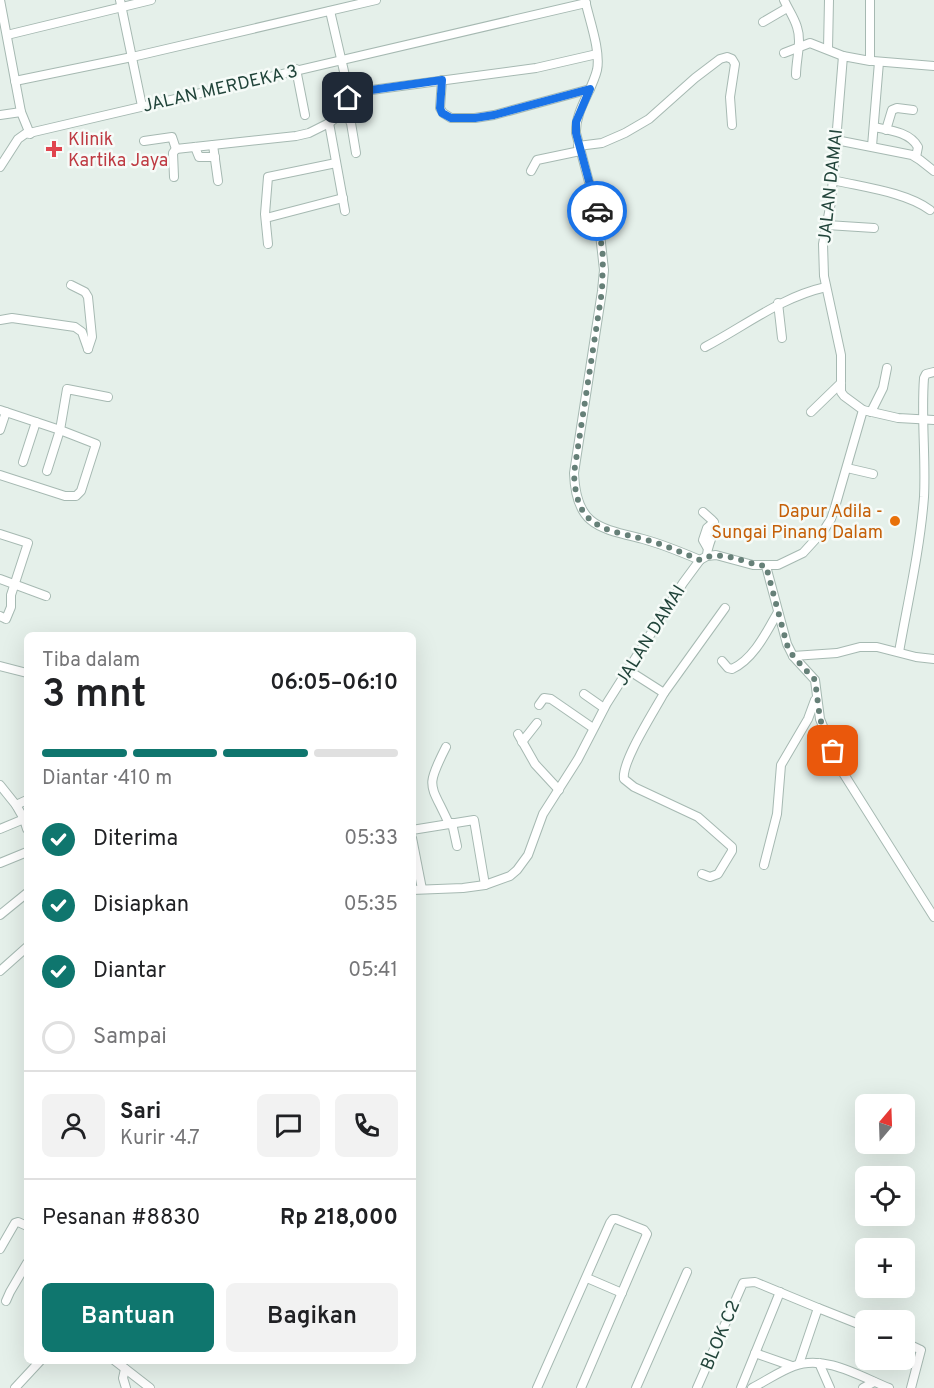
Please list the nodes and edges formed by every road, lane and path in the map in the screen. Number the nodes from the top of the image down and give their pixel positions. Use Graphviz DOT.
graph roads {
  1 [pos="0,0"];
  2 [pos="151,0"];
  3 [pos="375,0"];
  4 [pos="829,0"];
  5 [pos="870,0"];
  6 [pos="585,1"];
  7 [pos="121,3"];
  8 [pos="786,4"];
  9 [pos="330,11"];
  10 [pos="763,22"];
  11 [pos="7,35"];
  12 [pos="799,46"];
  13 [pos="828,49"];
  14 [pos="784,53"];
  15 [pos="597,54"];
  16 [pos="843,56"];
  17 [pos="132,57"];
  18 [pos="342,59"];
  19 [pos="874,62"];
  20 [pos="934,66"];
  21 [pos="296,69"];
  22 [pos="796,75"];
  23 [pos="442,80"];
  24 [pos="15,81"];
  25 [pos="590,89"];
  26 [pos="350,93"];
  27 [pos="142,106"];
  28 [pos="344,110"];
  29 [pos="914,110"];
  30 [pos="21,112"];
  31 [pos="0,115"];
  32 [pos="305,115"];
  33 [pos="329,123"];
  34 [pos="732,125"];
  35 [pos="874,127"];
  36 [pos="886,130"];
  37 [pos="30,134"];
  38 [pos="836,140"];
  39 [pos="144,141"];
  40 [pos="213,145"];
  41 [pos="872,146"];
  42 [pos="195,147"];
  43 [pos="579,148"];
  44 [pos="176,149"];
  45 [pos="356,153"];
  46 [pos="215,157"];
  47 [pos="916,157"];
  48 [pos="336,163"];
  49 [pos="0,167"];
  50 [pos="531,171"];
  51 [pos="934,171"];
  52 [pos="174,177"];
  53 [pos="833,180"];
  54 [pos="219,181"];
  55 [pos="343,198"];
  56 [pos="930,210"];
  57 [pos="345,211"];
  58 [pos="266,218"];
  59 [pos="827,225"];
  60 [pos="874,228"];
  61 [pos="268,244"];
  62 [pos="71,285"];
  63 [pos="826,287"];
  64 [pos="778,303"];
  65 [pos="0,320"];
  66 [pos="782,338"];
  67 [pos="705,347"];
  68 [pos="887,368"];
  69 [pos="934,372"];
  70 [pos="841,383"];
  71 [pos="108,397"];
  72 [pos="3,411"];
  73 [pos="867,411"];
  74 [pos="811,412"];
  75 [pos="921,420"];
  76 [pos="934,420"];
  77 [pos="36,422"];
  78 [pos="0,430"];
  79 [pos="60,430"];
  80 [pos="23,462"];
  81 [pos="847,468"];
  82 [pos="47,471"];
  83 [pos="873,474"];
  84 [pos="0,475"];
  85 [pos="703,512"];
  86 [pos="0,534"];
  87 [pos="704,554"];
  88 [pos="766,566"];
  89 [pos="0,579"];
  90 [pos="15,585"];
  91 [pos="45,596"];
  92 [pos="725,608"];
  93 [pos="778,612"];
  94 [pos="0,616"];
  95 [pos="899,652"];
  96 [pos="793,656"];
  97 [pos="934,658"];
  98 [pos="722,661"];
  99 [pos="0,666"];
  100 [pos="628,670"];
  101 [pos="24,672"];
  102 [pos="664,693"];
  103 [pos="584,694"];
  104 [pos="816,696"];
  105 [pos="539,705"];
  106 [pos="604,708"];
  107 [pos="537,723"];
  108 [pos="593,728"];
  109 [pos="446,747"];
  110 [pos="0,785"];
  111 [pos="559,790"];
  112 [pos="24,801"];
  113 [pos="16,805"];
  114 [pos="24,819"];
  115 [pos="451,823"];
  116 [pos="0,829"];
  117 [pos="416,829"];
  118 [pos="456,846"];
  119 [pos="24,853"];
  120 [pos="0,863"];
  121 [pos="764,865"];
  122 [pos="702,874"];
  123 [pos="485,885"];
  124 [pos="417,890"];
  125 [pos="24,895"];
  126 [pos="0,915"];
  127 [pos="934,917"];
  128 [pos="24,950"];
  129 [pos="0,971"];
  130 [pos="24,1225"];
  131 [pos="0,1249"];
  132 [pos="24,1268"];
  133 [pos="687,1272"];
  134 [pos="587,1278"];
  135 [pos="780,1292"];
  136 [pos="622,1293"];
  137 [pos="6,1301"];
  138 [pos="818,1308"];
  139 [pos="855,1323"];
  140 [pos="915,1347"];
  141 [pos="755,1353"];
  142 [pos="819,1363"];
  143 [pos="37,1364"];
  144 [pos="119,1364"];
  145 [pos="796,1365"];
  146 [pos="125,1369"];
  147 [pos="878,1385"];
  148 [pos="15,1388"];
  149 [pos="126,1388"];
  150 [pos="150,1388"];
  151 [pos="537,1388"];
  152 [pos="581,1388"];
  153 [pos="636,1388"];
  154 [pos="697,1388"];
  155 [pos="741,1388"];
  156 [pos="752,1388"];
  157 [pos="830,1388"];
  158 [pos="863,1388"];
  159 [pos="889,1388"];
  160 [pos="911,1388"];
  1 -- 11 [label="street"];
  2 -- 7 [label="street"];
  3 -- 9 [label="street"];
  4 -- 13 [label="street"];
  5 -- 19 [label="street"];
  6 -- 15 [label="street"];
  6 -- 18 [label="street, JALAN MERDEKA 3"];
  7 -- 11 [label="street"];
  7 -- 17 [label="street"];
  8 -- 10 [label="street"];
  8 -- 12 [label="street"];
  9 -- 17 [label="street"];
  9 -- 18 [label="street"];
  11 -- 24 [label="street"];
  12 -- 13 [label="street"];
  12 -- 14 [label="street"];
  12 -- 22 [label="street"];
  13 -- 16 [label="street"];
  15 -- 23 [label="street"];
  15 -- 25 [label="street"];
  16 -- 19 [label="street"];
  16 -- 38 [label="street, JALAN DAMAI"];
  17 -- 24 [label="street"];
  17 -- 27 [label="street"];
  18 -- 21 [label="street, JALAN MERDEKA 3"];
  18 -- 26 [label="street"];
  19 -- 20 [label="street"];
  19 -- 35 [label="street"];
  21 -- 27 [label="street, JALAN MERDEKA 3"];
  21 -- 32 [label="street"];
  23 -- 25 [label="street"];
  23 -- 26 [label="street"];
  24 -- 30 [label="street"];
  25 -- 43 [label="street"];
  26 -- 28 [label="street"];
  27 -- 37 [label="street, JALAN MERDEKA 3"];
  28 -- 33 [label="street"];
  28 -- 45 [label="street"];
  29 -- 36 [label="street"];
  30 -- 31 [label="street"];
  30 -- 37 [label="street"];
  33 -- 40 [label="street"];
  33 -- 48 [label="street"];
  34 -- 43 [label="street"];
  35 -- 36 [label="street"];
  35 -- 41 [label="street"];
  36 -- 47 [label="street"];
  37 -- 49 [label="street"];
  38 -- 41 [label="street"];
  38 -- 53 [label="street, JALAN DAMAI"];
  39 -- 44 [label="street"];
  40 -- 42 [label="street"];
  40 -- 46 [label="street"];
  41 -- 47 [label="street"];
  42 -- 44 [label="street"];
  42 -- 46 [label="street"];
  43 -- 50 [label="street"];
  43 -- 87 [label="street"];
  44 -- 52 [label="street"];
  46 -- 54 [label="street"];
  47 -- 51 [label="street"];
  48 -- 55 [label="street"];
  48 -- 58 [label="street"];
  53 -- 56 [label="street"];
  53 -- 59 [label="street, JALAN DAMAI"];
  55 -- 57 [label="street"];
  55 -- 58 [label="street"];
  58 -- 61 [label="street"];
  59 -- 60 [label="street"];
  59 -- 63 [label="street, JALAN DAMAI"];
  62 -- 65 [label="street"];
  63 -- 64 [label="street"];
  63 -- 70 [label="street, JALAN DAMAI"];
  64 -- 66 [label="street"];
  64 -- 67 [label="street"];
  68 -- 73 [label="street"];
  69 -- 75 [label="street"];
  70 -- 73 [label="street"];
  70 -- 74 [label="street"];
  71 -- 79 [label="street"];
  72 -- 77 [label="street"];
  72 -- 78 [label="street"];
  73 -- 75 [label="street"];
  73 -- 81 [label="street"];
  75 -- 76 [label="street"];
  75 -- 95 [label="street"];
  77 -- 79 [label="street"];
  77 -- 80 [label="street"];
  79 -- 82 [label="street"];
  79 -- 84 [label="street"];
  81 -- 83 [label="street"];
  81 -- 88 [label="street"];
  85 -- 87 [label="street"];
  86 -- 90 [label="street"];
  87 -- 88 [label="street"];
  87 -- 100 [label="street, JALAN DAMAI"];
  88 -- 93 [label="street"];
  89 -- 90 [label="street"];
  90 -- 91 [label="street"];
  90 -- 94 [label="street"];
  92 -- 102 [label="street"];
  93 -- 96 [label="street"];
  93 -- 98 [label="street"];
  95 -- 96 [label="street"];
  95 -- 97 [label="street"];
  96 -- 104 [label="street"];
  99 -- 101 [label="street"];
  100 -- 102 [label="street"];
  100 -- 106 [label="street, JALAN DAMAI"];
  102 -- 122 [label="street"];
  103 -- 106 [label="street"];
  104 -- 121 [label="street"];
  104 -- 127 [label="street"];
  105 -- 108 [label="street"];
  106 -- 108 [label="street, JALAN DAMAI"];
  107 -- 111 [label="street"];
  108 -- 111 [label="street, JALAN DAMAI"];
  109 -- 115 [label="street"];
  110 -- 113 [label="street"];
  111 -- 123 [label="street, JALAN DAMAI"];
  112 -- 113 [label="street"];
  113 -- 114 [label="street"];
  114 -- 116 [label="street"];
  115 -- 117 [label="street"];
  115 -- 118 [label="street"];
  115 -- 123 [label="street"];
  119 -- 120 [label="street"];
  123 -- 124 [label="street, JALAN DAMAI"];
  125 -- 126 [label="street"];
  128 -- 129 [label="street"];
  130 -- 131 [label="street"];
  132 -- 137 [label="street"];
  133 -- 153 [label="street"];
  134 -- 136 [label="street"];
  134 -- 136 [label="street"];
  134 -- 151 [label="street"];
  135 -- 138 [label="street"];
  135 -- 141 [label="street"];
  135 -- 154 [label="street, BLOK C2"];
  136 -- 152 [label="street"];
  138 -- 139 [label="street"];
  138 -- 145 [label="street"];
  140 -- 160 [label="street"];
  141 -- 145 [label="street"];
  141 -- 155 [label="street"];
  142 -- 145 [label="street"];
  142 -- 147 [label="street"];
  142 -- 157 [label="street"];
  143 -- 148 [label="street"];
  144 -- 146 [label="street"];
  145 -- 156 [label="street"];
  146 -- 149 [label="street"];
  146 -- 150 [label="street"];
  147 -- 158 [label="street"];
  147 -- 159 [label="street"];
}
